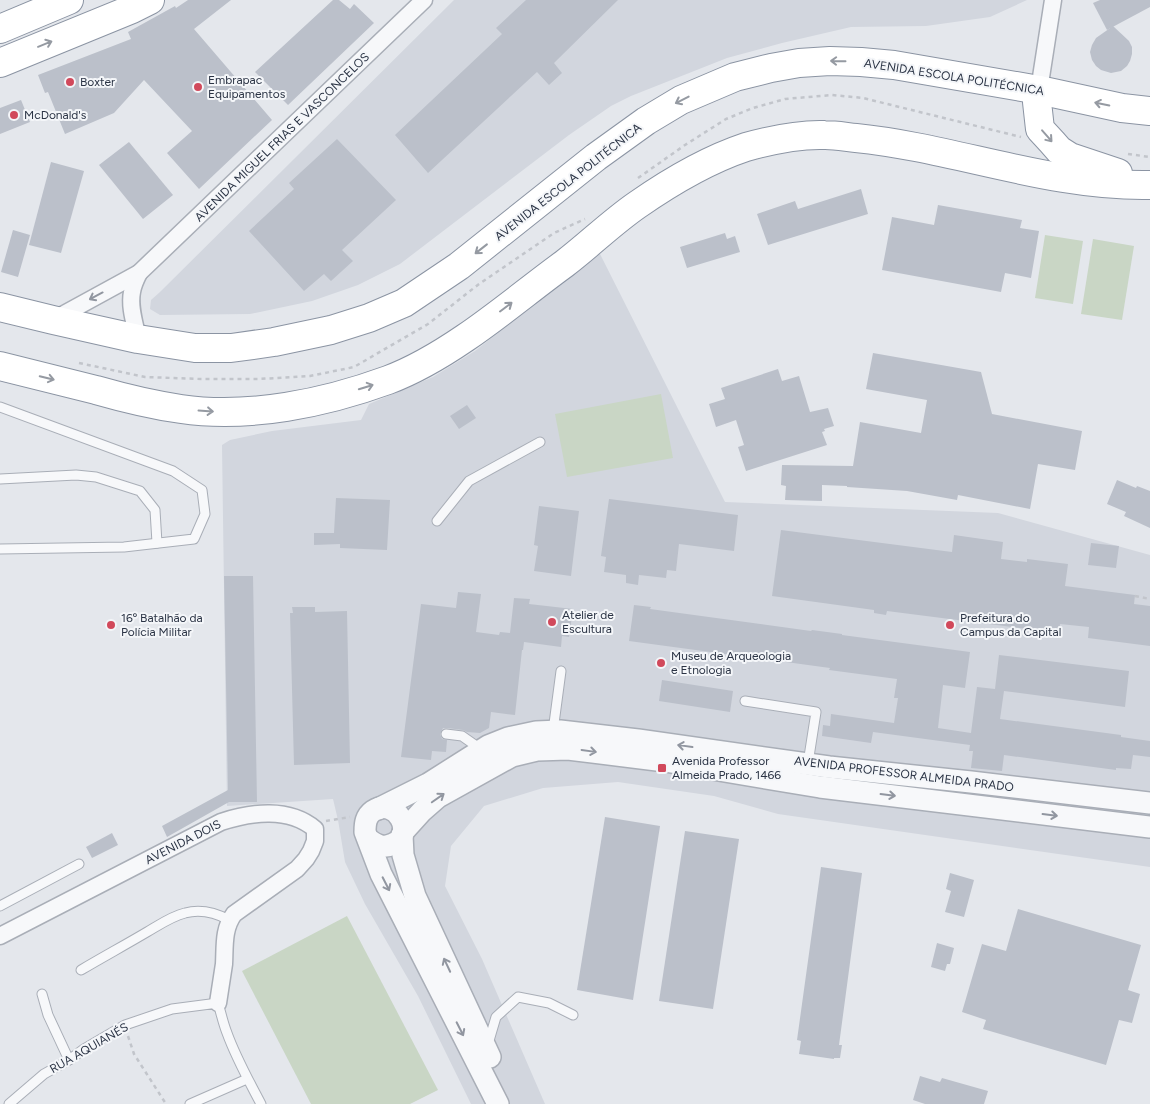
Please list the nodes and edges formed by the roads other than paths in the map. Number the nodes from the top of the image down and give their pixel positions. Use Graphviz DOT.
graph roads {
  1 [pos="69,0"];
  2 [pos="150,0"];
  3 [pos="424,0"];
  4 [pos="1053,0"];
  5 [pos="0,29"];
  6 [pos="0,63"];
  7 [pos="1039,90"];
  8 [pos="1150,111"];
  9 [pos="1150,181"];
  10 [pos="1150,185"];
  11 [pos="140,273"];
  12 [pos="0,307"];
  13 [pos="54,320"];
  14 [pos="138,339"];
  15 [pos="0,366"];
  16 [pos="0,407"];
  17 [pos="540,442"];
  18 [pos="0,479"];
  19 [pos="437,522"];
  20 [pos="157,543"];
  21 [pos="0,549"];
  22 [pos="561,671"];
  23 [pos="745,701"];
  24 [pos="553,731"];
  25 [pos="446,734"];
  26 [pos="482,750"];
  27 [pos="808,763"];
  28 [pos="838,768"];
  29 [pos="820,787"];
  30 [pos="849,791"];
  31 [pos="1150,803"];
  32 [pos="373,812"];
  33 [pos="1150,827"];
  34 [pos="403,833"];
  35 [pos="368,839"];
  36 [pos="79,864"];
  37 [pos="0,906"];
  38 [pos="229,920"];
  39 [pos="0,936"];
  40 [pos="81,970"];
  41 [pos="42,994"];
  42 [pos="218,1003"];
  43 [pos="573,1015"];
  44 [pos="486,1048"];
  45 [pos="70,1060"];
  46 [pos="247,1078"];
  47 [pos="9,1104"];
  48 [pos="190,1104"];
  49 [pos="261,1104"];
  50 [pos="498,1104"];
  51 [pos="512,1104"];
  1 -- 5 [label="highway"];
  6 -- 2 [label="highway, one-way"];
  3 -- 11 [label="street, AVENIDA MIGUEL FRIAS E VASCONCELOS"];
  4 -- 7 [label="street"];
  8 -- 7 [label="highway, AVENIDA ESCOLA POLITÉCNICA, one-way"];
  7 -- 9 [label="highway, one-way"];
  7 -- 14 [label="highway, AVENIDA ESCOLA POLITÉCNICA, one-way"];
  15 -- 10 [label="highway, one-way"];
  11 -- 13 [label="street, AVENIDA MIGUEL FRIAS E VASCONCELOS, one-way"];
  11 -- 14 [label="street, AVENIDA MIGUEL FRIAS E VASCONCELOS"];
  12 -- 13 [label="highway, AVENIDA ESCOLA POLITÉCNICA"];
  13 -- 14 [label="highway, AVENIDA ESCOLA POLITÉCNICA"];
  16 -- 20 [label="lane"];
  17 -- 19 [label="lane"];
  18 -- 20 [label="lane"];
  20 -- 21 [label="lane"];
  22 -- 24 [label="lane"];
  23 -- 27 [label="lane"];
  24 -- 26 [label="street, AVENIDA PROFESSOR ALMEIDA PRADO"];
  27 -- 24 [label="street, AVENIDA PROFESSOR ALMEIDA PRADO, one-way"];
  25 -- 26 [label="lane"];
  26 -- 32 [label="street, AVENIDA PROFESSOR ALMEIDA PRADO"];
  27 -- 28 [label="street, AVENIDA PROFESSOR ALMEIDA PRADO"];
  28 -- 29 [label="street"];
  28 -- 30 [label="street"];
  28 -- 31 [label="street, AVENIDA PROFESSOR ALMEIDA PRADO"];
  29 -- 30 [label="street, AVENIDA PROFESSOR ALMEIDA PRADO"];
  34 -- 29 [label="street, AVENIDA PROFESSOR ALMEIDA PRADO, one-way"];
  30 -- 33 [label="street, AVENIDA PROFESSOR ALMEIDA PRADO, one-way"];
  32 -- 34 [label="street"];
  32 -- 35 [label="street"];
  34 -- 35 [label="street"];
  44 -- 34 [label="street, one-way"];
  35 -- 50 [label="street, one-way"];
  36 -- 37 [label="lane"];
  38 -- 39 [label="street, AVENIDA DOIS"];
  38 -- 40 [label="lane"];
  38 -- 42 [label="street"];
  41 -- 45 [label="lane"];
  42 -- 45 [label="lane, RUA AQUIANÉS"];
  42 -- 46 [label="lane"];
  43 -- 44 [label="lane"];
  44 -- 51 [label="street"];
  45 -- 47 [label="lane, RUA AQUIANÉS"];
  46 -- 48 [label="lane"];
  46 -- 49 [label="lane"];
}
